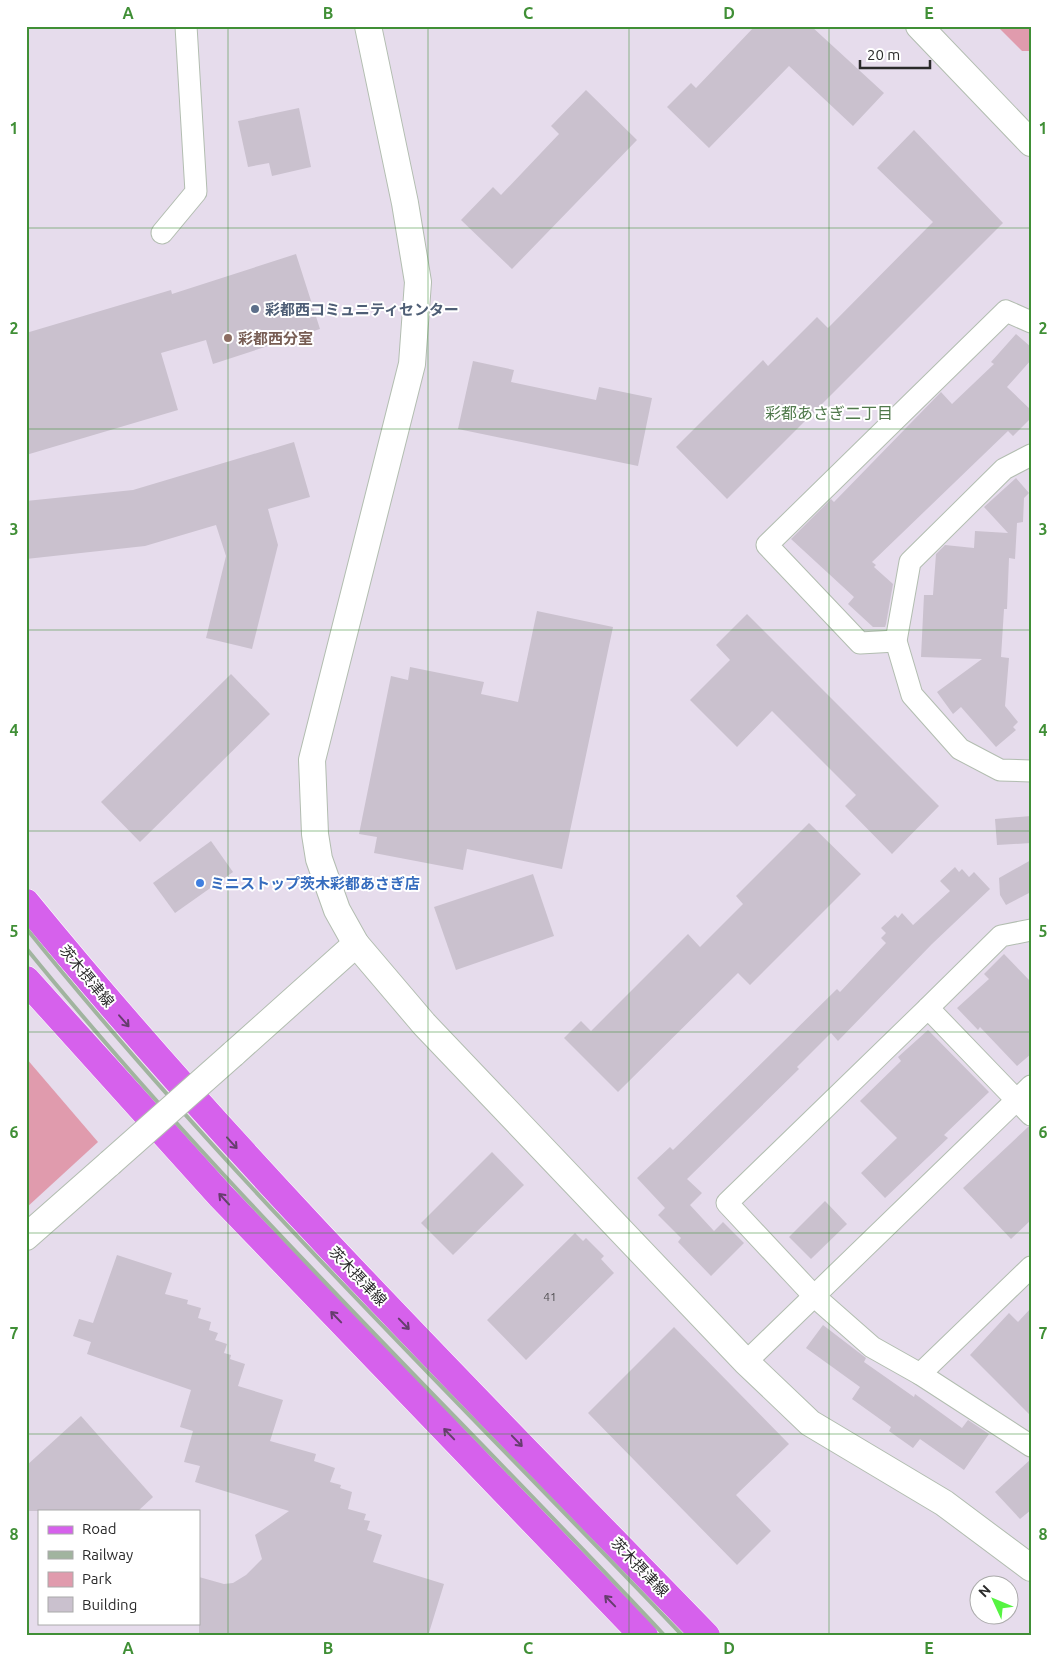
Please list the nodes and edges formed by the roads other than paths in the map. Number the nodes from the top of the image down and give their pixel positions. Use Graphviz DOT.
graph roads {
  1 [pos="186,26"];
  2 [pos="368,26"];
  3 [pos="919,26"];
  4 [pos="1031,143"];
  5 [pos="162,233"];
  6 [pos="1031,322"];
  7 [pos="1031,455"];
  8 [pos="896,641"];
  9 [pos="1031,772"];
  10 [pos="26,903"];
  11 [pos="1031,930"];
  12 [pos="356,944"];
  13 [pos="26,980"];
  14 [pos="928,1008"];
  15 [pos="1023,1093"];
  16 [pos="1031,1115"];
  17 [pos="26,1237"];
  18 [pos="1031,1267"];
  19 [pos="814,1296"];
  20 [pos="746,1362"];
  21 [pos="920,1374"];
  22 [pos="1031,1446"];
  23 [pos="1031,1568"];
  24 [pos="652,1581"];
  25 [pos="644,1636"];
  26 [pos="706,1636"];
  27 [pos="719,1636"];
  1 -- 5 [label="street"];
  2 -- 12 [label="street"];
  3 -- 4 [label="street"];
  6 -- 8 [label="street"];
  7 -- 8 [label="street"];
  8 -- 9 [label="street"];
  10 -- 24 [label="main road, 茨木摂津線, one-way"];
  11 -- 14 [label="street"];
  12 -- 17 [label="street, bridge"];
  12 -- 20 [label="street"];
  25 -- 13 [label="main road, one-way"];
  14 -- 15 [label="street"];
  14 -- 19 [label="street"];
  15 -- 16 [label="street"];
  15 -- 19 [label="street"];
  18 -- 21 [label="street"];
  19 -- 20 [label="street"];
  19 -- 21 [label="street"];
  20 -- 23 [label="street"];
  21 -- 22 [label="street"];
  24 -- 26 [label="main road, 茨木摂津線"];
  24 -- 27 [label="main road"];
}
